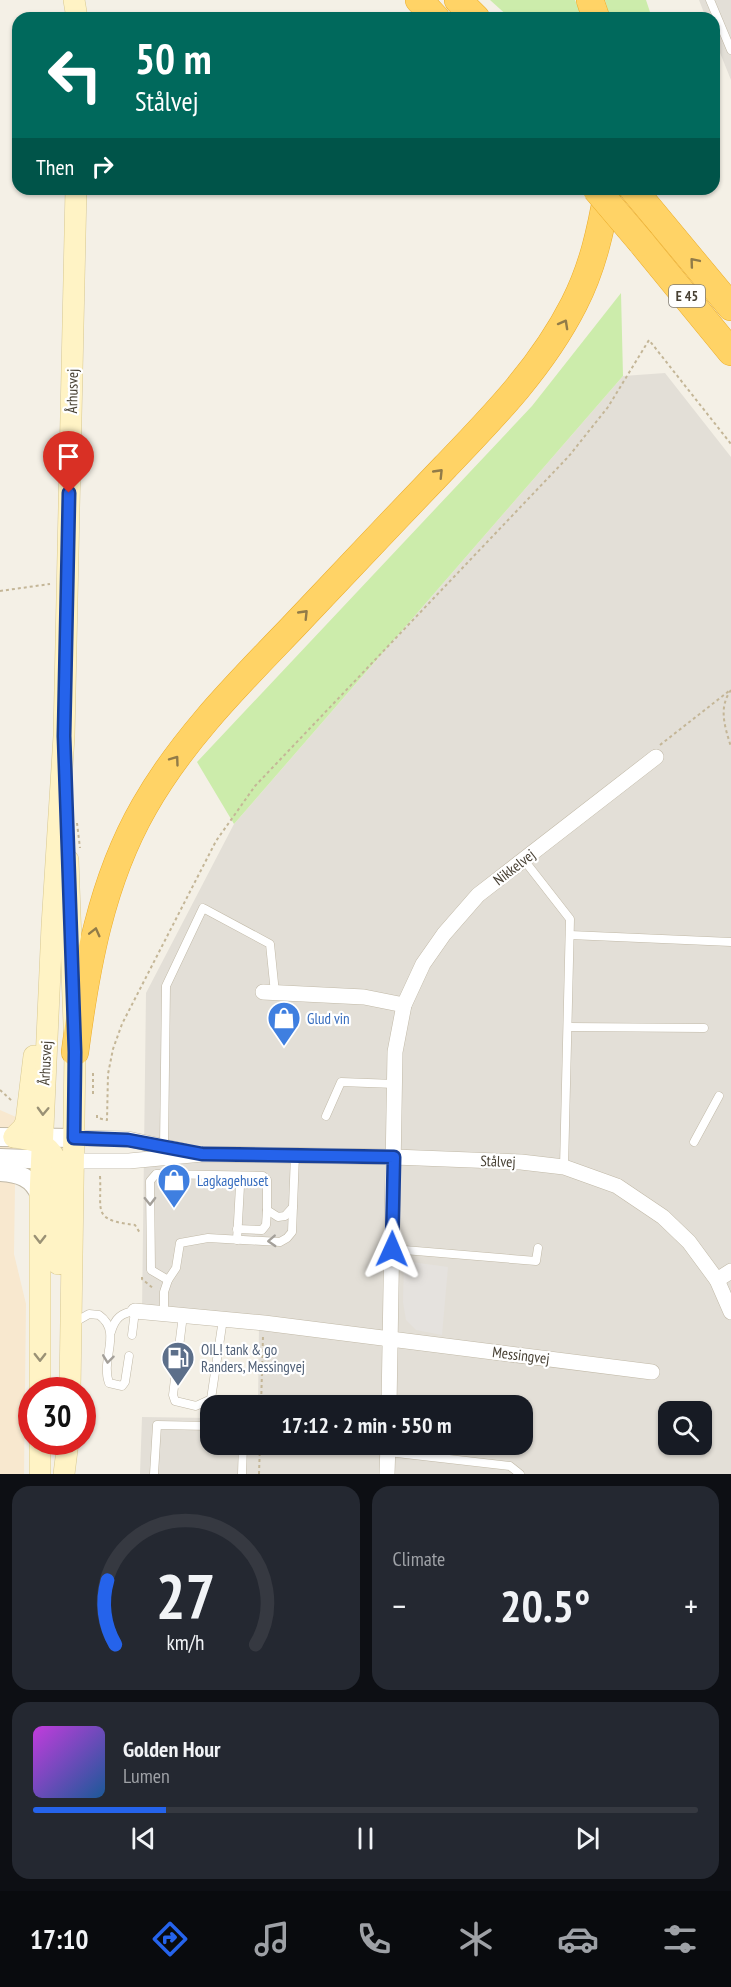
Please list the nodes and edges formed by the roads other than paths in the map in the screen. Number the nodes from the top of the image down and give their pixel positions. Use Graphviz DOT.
graph roads {
  1 [pos="419,0"];
  2 [pos="458,0"];
  3 [pos="430,12"];
  4 [pos="470,12"];
  5 [pos="720,24"];
  6 [pos="731,50"];
  7 [pos="76,195"];
  8 [pos="601,195"];
  9 [pos="607,195"];
  10 [pos="638,195"];
  11 [pos="731,307"];
  12 [pos="731,352"];
  13 [pos="64,736"];
  14 [pos="656,757"];
  15 [pos="524,860"];
  16 [pos="52,926"];
  17 [pos="570,935"];
  18 [pos="731,942"];
  19 [pos="269,992"];
  20 [pos="404,1005"];
  21 [pos="568,1027"];
  22 [pos="704,1028"];
  23 [pos="75,1052"];
  24 [pos="395,1084"];
  25 [pos="718,1095"];
  26 [pos="326,1116"];
  27 [pos="7,1137"];
  28 [pos="694,1142"];
  29 [pos="164,1147"];
  30 [pos="61,1151"];
  31 [pos="202,1154"];
  32 [pos="295,1155"];
  33 [pos="394,1157"];
  34 [pos="0,1158"];
  35 [pos="564,1167"];
  36 [pos="0,1172"];
  37 [pos="240,1186"];
  38 [pos="40,1196"];
  39 [pos="293,1207"];
  40 [pos="267,1210"];
  41 [pos="237,1229"];
  42 [pos="237,1240"];
  43 [pos="538,1248"];
  44 [pos="392,1249"];
  45 [pos="731,1271"];
  46 [pos="168,1280"];
  47 [pos="717,1280"];
  48 [pos="135,1311"];
  49 [pos="164,1312"];
  50 [pos="731,1312"];
  51 [pos="183,1315"];
  52 [pos="223,1319"];
  53 [pos="71,1324"];
  54 [pos="111,1332"];
  55 [pos="132,1335"];
  56 [pos="390,1339"];
  57 [pos="129,1356"];
  58 [pos="652,1372"];
  59 [pos="40,1377"];
  60 [pos="58,1377"];
  61 [pos="70,1377"];
  62 [pos="389,1395"];
  63 [pos="200,1426"];
  64 [pos="40,1455"];
  65 [pos="66,1455"];
  66 [pos="243,1455"];
  67 [pos="388,1455"];
  68 [pos="435,1455"];
  69 [pos="40,1474"];
  70 [pos="64,1474"];
  71 [pos="154,1474"];
  72 [pos="242,1474"];
  73 [pos="387,1474"];
  74 [pos="520,1474"];
  1 -- 3 [label="highway"];
  2 -- 4 [label="highway"];
  5 -- 6 [label="lane"];
  7 -- 13 [label="main road, Århusvej"];
  8 -- 12 [label="highway, E 45, bridge"];
  23 -- 9 [label="highway, one-way"];
  11 -- 10 [label="highway, E 45, one-way"];
  13 -- 16 [label="main road, Århusvej"];
  13 -- 23 [label="main road, Århusvej"];
  14 -- 15 [label="street, Nikkelvej"];
  15 -- 17 [label="lane"];
  15 -- 20 [label="street, Nikkelvej"];
  16 -- 27 [label="main road, one-way"];
  16 -- 30 [label="main road"];
  17 -- 18 [label="lane"];
  17 -- 21 [label="lane"];
  19 -- 20 [label="street"];
  19 -- 29 [label="lane"];
  20 -- 24 [label="street, Nikkelvej"];
  21 -- 22 [label="lane"];
  21 -- 35 [label="lane"];
  23 -- 30 [label="main road, Århusvej"];
  24 -- 26 [label="lane"];
  24 -- 33 [label="street, Nikkelvej"];
  25 -- 28 [label="lane"];
  27 -- 30 [label="main road"];
  29 -- 30 [label="street, Stålvej"];
  29 -- 31 [label="street, Stålvej"];
  30 -- 31 [label="street, Stålvej"];
  30 -- 34 [label="street"];
  30 -- 38 [label="main road, Århusvej"];
  30 -- 53 [label="main road, Århusvej"];
  30 -- 60 [label="main road"];
  31 -- 32 [label="street, Stålvej"];
  32 -- 33 [label="street, Stålvej"];
  32 -- 39 [label="lane"];
  33 -- 35 [label="street, Stålvej"];
  33 -- 44 [label="street"];
  35 -- 47 [label="street, Stålvej"];
  36 -- 38 [label="street"];
  37 -- 41 [label="lane"];
  38 -- 59 [label="main road, Århusvej, one-way"];
  39 -- 40 [label="lane"];
  39 -- 42 [label="lane, one-way"];
  40 -- 41 [label="lane"];
  40 -- 46 [label="lane, one-way"];
  41 -- 42 [label="lane"];
  42 -- 46 [label="lane"];
  43 -- 44 [label="lane"];
  44 -- 56 [label="street"];
  45 -- 47 [label="street"];
  46 -- 49 [label="lane"];
  47 -- 50 [label="street, Stålvej"];
  48 -- 49 [label="street, Messingvej"];
  48 -- 54 [label="lane"];
  48 -- 55 [label="lane"];
  49 -- 51 [label="street, Messingvej"];
  51 -- 52 [label="street, Messingvej"];
  51 -- 52 [label="lane"];
  52 -- 56 [label="street, Messingvej"];
  53 -- 54 [label="lane"];
  53 -- 61 [label="main road, Århusvej"];
  54 -- 57 [label="lane, one-way"];
  56 -- 58 [label="street, Messingvej"];
  56 -- 62 [label="street"];
  63 -- 71 [label="lane"];
  64 -- 69 [label="main road"];
  65 -- 70 [label="main road"];
  66 -- 72 [label="lane"];
  67 -- 73 [label="street"];
  68 -- 74 [label="lane"];
}
